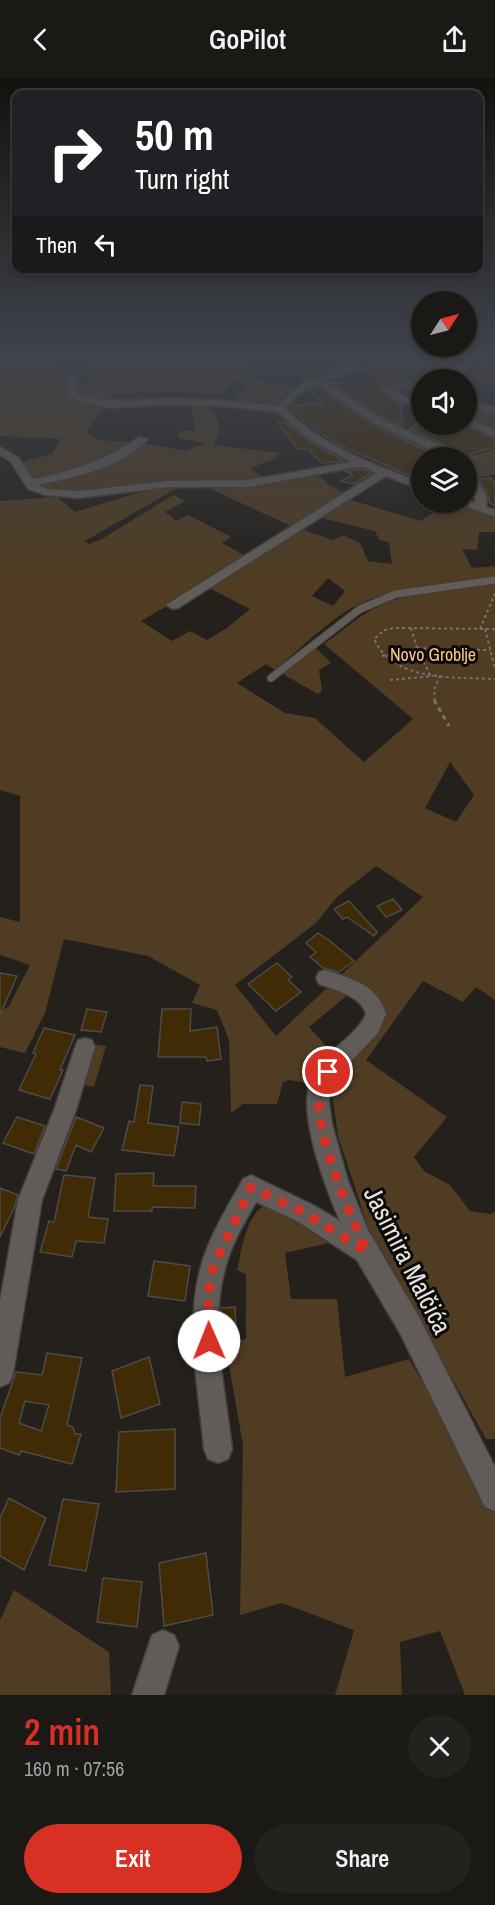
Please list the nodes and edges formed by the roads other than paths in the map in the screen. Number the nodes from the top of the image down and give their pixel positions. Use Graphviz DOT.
graph roads {
  1 [pos="306,431"];
  2 [pos="402,431"];
  3 [pos="143,439"];
  4 [pos="438,447"];
  5 [pos="0,450"];
  6 [pos="364,464"];
  7 [pos="385,472"];
  8 [pos="29,483"];
  9 [pos="411,483"];
  10 [pos="477,489"];
  11 [pos="477,508"];
  12 [pos="480,509"];
  13 [pos="495,514"];
  14 [pos="495,580"];
  15 [pos="173,605"];
  16 [pos="271,678"];
  17 [pos="326,978"];
  18 [pos="86,1047"];
  19 [pos="367,1252"];
  20 [pos="0,1374"];
  21 [pos="218,1449"];
  22 [pos="495,1497"];
  23 [pos="163,1646"];
  24 [pos="148,1695"];
  1 -- 6 [label="street"];
  2 -- 4 [label="street"];
  3 -- 8 [label="street"];
  5 -- 8 [label="street"];
  6 -- 7 [label="street"];
  6 -- 8 [label="street"];
  7 -- 9 [label="street"];
  7 -- 15 [label="street"];
  10 -- 12 [label="street"];
  11 -- 12 [label="street"];
  12 -- 13 [label="street"];
  14 -- 16 [label="lane"];
  17 -- 19 [label="street, Jasimira Malčića"];
  18 -- 20 [label="street"];
  19 -- 21 [label="street"];
  19 -- 22 [label="street, Jasimira Malčića"];
  23 -- 24 [label="street"];
}
